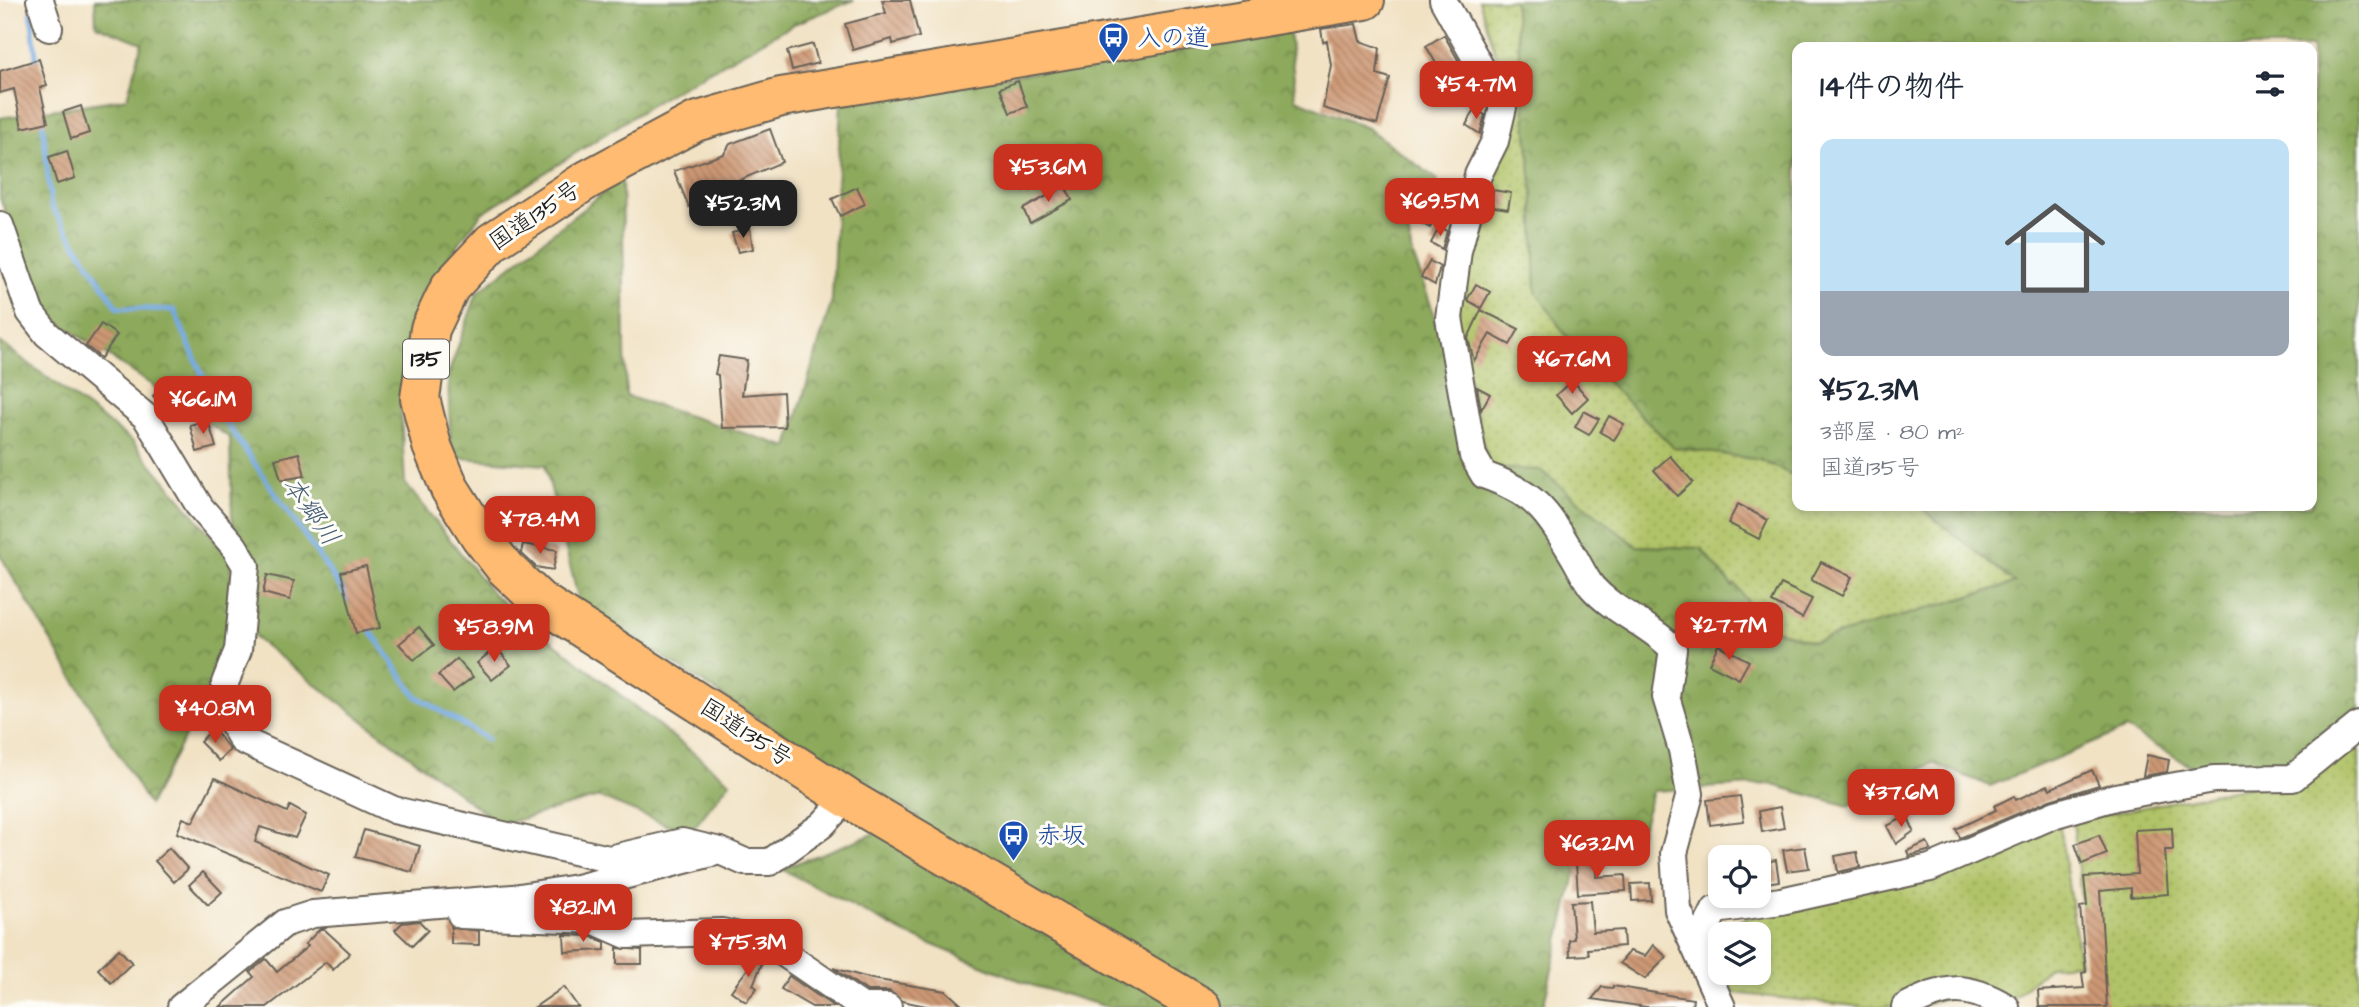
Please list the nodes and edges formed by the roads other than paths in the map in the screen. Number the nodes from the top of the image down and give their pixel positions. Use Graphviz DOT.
graph roads {
  1 [pos="40,0"];
  2 [pos="1365,0"];
  3 [pos="1443,0"];
  4 [pos="49,28"];
  5 [pos="0,225"];
  6 [pos="2359,725"];
  7 [pos="847,798"];
  8 [pos="720,851"];
  9 [pos="436,902"];
  10 [pos="1705,971"];
  11 [pos="181,1007"];
  12 [pos="864,1007"];
  13 [pos="888,1007"];
  14 [pos="1202,1007"];
  15 [pos="1722,1007"];
  16 [pos="1905,1007"];
  17 [pos="2006,1007"];
  1 -- 4 [label="street"];
  2 -- 7 [label="highway, 国道135号 / 135"];
  3 -- 10 [label="street"];
  5 -- 8 [label="street"];
  6 -- 10 [label="street"];
  7 -- 8 [label="street"];
  7 -- 14 [label="highway, 国道135号 / 135"];
  8 -- 9 [label="street"];
  9 -- 11 [label="street"];
  9 -- 12 [label="street"];
  10 -- 15 [label="street"];
  12 -- 13 [label="street"];
  16 -- 17 [label="street"];
}
